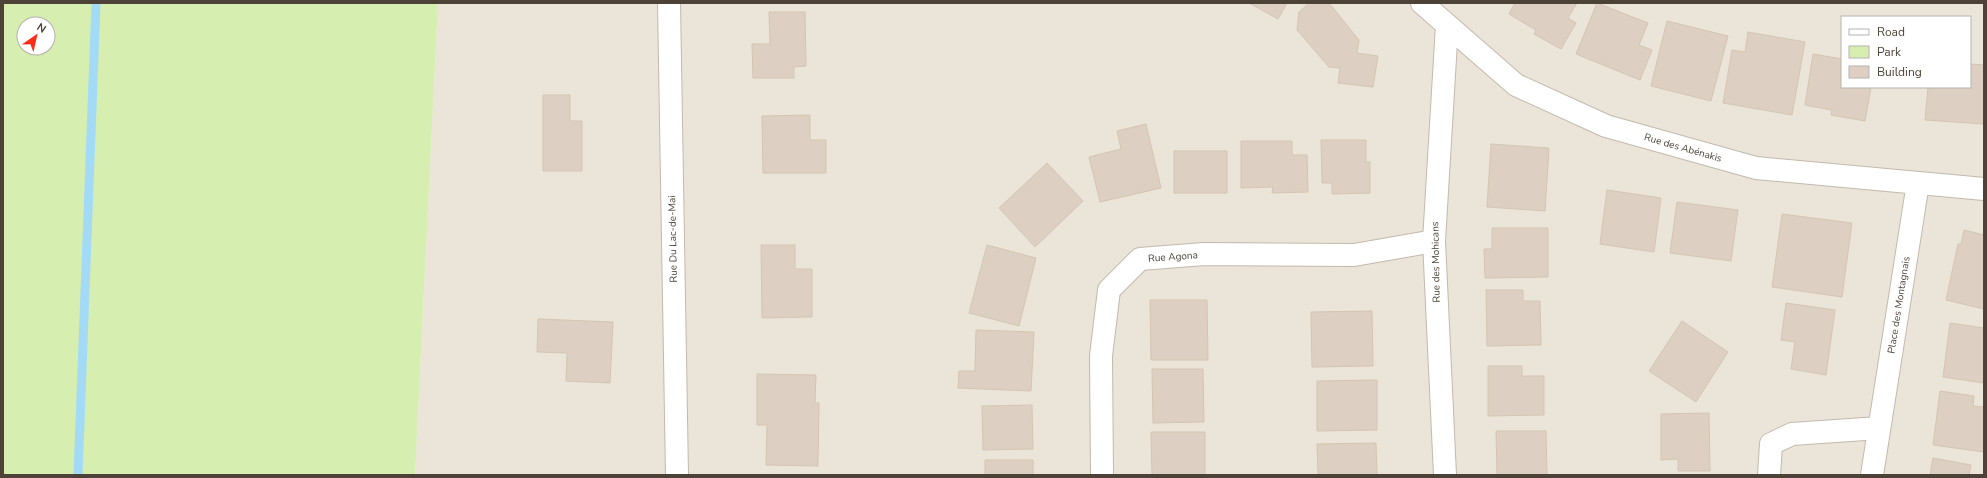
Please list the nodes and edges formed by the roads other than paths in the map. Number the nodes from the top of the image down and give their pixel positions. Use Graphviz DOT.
graph roads {
  1 [pos="669,3"];
  2 [pos="1422,3"];
  3 [pos="1447,25"];
  4 [pos="1918,183"];
  5 [pos="1984,189"];
  6 [pos="1434,241"];
  7 [pos="1880,428"];
  8 [pos="677,475"];
  9 [pos="1102,475"];
  10 [pos="1445,475"];
  11 [pos="1769,475"];
  12 [pos="1872,475"];
  1 -- 8 [label="street, Rue Du Lac-de-Mai"];
  2 -- 3 [label="street, Rue des Abénakis"];
  3 -- 4 [label="street, Rue des Abénakis"];
  3 -- 6 [label="street, Rue des Mohicans"];
  4 -- 5 [label="street, Rue des Abénakis"];
  4 -- 7 [label="street, Place des Montagnais"];
  6 -- 9 [label="street, Rue Agona"];
  6 -- 10 [label="street, Rue des Mohicans"];
  7 -- 11 [label="street"];
  7 -- 12 [label="street, Place des Montagnais"];
}
